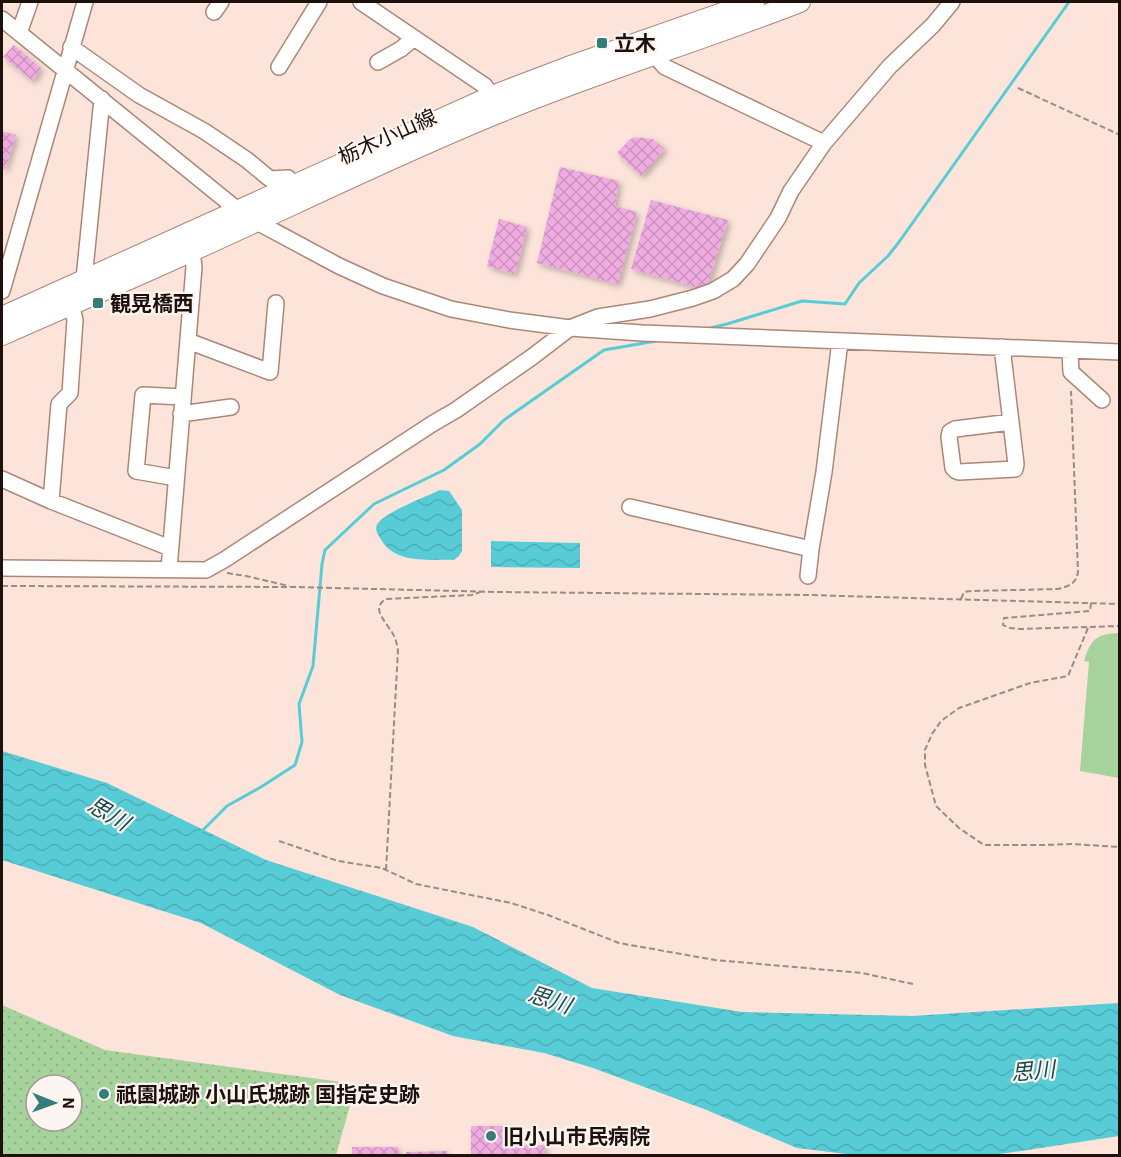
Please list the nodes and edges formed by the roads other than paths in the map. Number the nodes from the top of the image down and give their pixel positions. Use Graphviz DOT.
graph roads {
  1 [pos="30,2"];
  2 [pos="85,2"];
  3 [pos="318,2"];
  4 [pos="361,2"];
  5 [pos="754,2"];
  6 [pos="800,2"];
  7 [pos="952,2"];
  8 [pos="2,19"];
  9 [pos="19,33"];
  10 [pos="414,38"];
  11 [pos="71,47"];
  12 [pos="651,47"];
  13 [pos="378,62"];
  14 [pos="279,67"];
  15 [pos="64,69"];
  16 [pos="102,99"];
  17 [pos="495,104"];
  18 [pos="824,143"];
  19 [pos="292,186"];
  20 [pos="239,211"];
  21 [pos="256,222"];
  22 [pos="192,251"];
  23 [pos="84,279"];
  24 [pos="2,291"];
  25 [pos="276,303"];
  26 [pos="71,304"];
  27 [pos="2,317"];
  28 [pos="570,328"];
  29 [pos="2,335"];
  30 [pos="188,341"];
  31 [pos="840,341"];
  32 [pos="1002,347"];
  33 [pos="1070,350"];
  34 [pos="1119,352"];
  35 [pos="183,397"];
  36 [pos="1102,400"];
  37 [pos="231,407"];
  38 [pos="182,414"];
  39 [pos="1011,422"];
  40 [pos="176,478"];
  41 [pos="2,479"];
  42 [pos="51,501"];
  43 [pos="630,507"];
  44 [pos="170,548"];
  45 [pos="811,549"];
  46 [pos="2,568"];
  47 [pos="169,569"];
  48 [pos="808,576"];
  1 -- 9 [label="street"];
  2 -- 11 [label="street"];
  3 -- 14 [label="street"];
  4 -- 10 [label="street"];
  5 -- 12 [label="main road, 栃木小山線"];
  6 -- 12 [label="main road, 栃木小山線"];
  7 -- 18 [label="street"];
  8 -- 9 [label="street"];
  9 -- 15 [label="street"];
  10 -- 13 [label="street"];
  10 -- 17 [label="street"];
  11 -- 15 [label="street"];
  11 -- 19 [label="street"];
  12 -- 17 [label="main road, 栃木小山線"];
  12 -- 18 [label="street"];
  15 -- 16 [label="street"];
  15 -- 24 [label="street"];
  16 -- 20 [label="street"];
  16 -- 23 [label="street"];
  17 -- 19 [label="main road, 栃木小山線"];
  17 -- 21 [label="main road, 栃木小山線"];
  18 -- 28 [label="street"];
  19 -- 20 [label="main road, 栃木小山線"];
  20 -- 21 [label="street"];
  20 -- 23 [label="main road, 栃木小山線"];
  21 -- 22 [label="main road, 栃木小山線"];
  21 -- 28 [label="street"];
  22 -- 26 [label="main road, 栃木小山線"];
  22 -- 30 [label="street"];
  23 -- 27 [label="main road, 栃木小山線"];
  25 -- 30 [label="street"];
  26 -- 29 [label="main road, 栃木小山線"];
  26 -- 42 [label="street"];
  28 -- 31 [label="street"];
  28 -- 47 [label="street"];
  30 -- 35 [label="street"];
  31 -- 32 [label="street"];
  31 -- 45 [label="street"];
  32 -- 33 [label="street"];
  32 -- 39 [label="street"];
  33 -- 34 [label="street"];
  33 -- 36 [label="street"];
  35 -- 38 [label="street"];
  35 -- 40 [label="street"];
  37 -- 38 [label="street"];
  38 -- 40 [label="street"];
  39 -- 39 [label="street"];
  40 -- 44 [label="street"];
  41 -- 42 [label="street"];
  42 -- 44 [label="street"];
  43 -- 45 [label="street"];
  44 -- 47 [label="street"];
  45 -- 48 [label="street"];
  46 -- 47 [label="street"];
}
